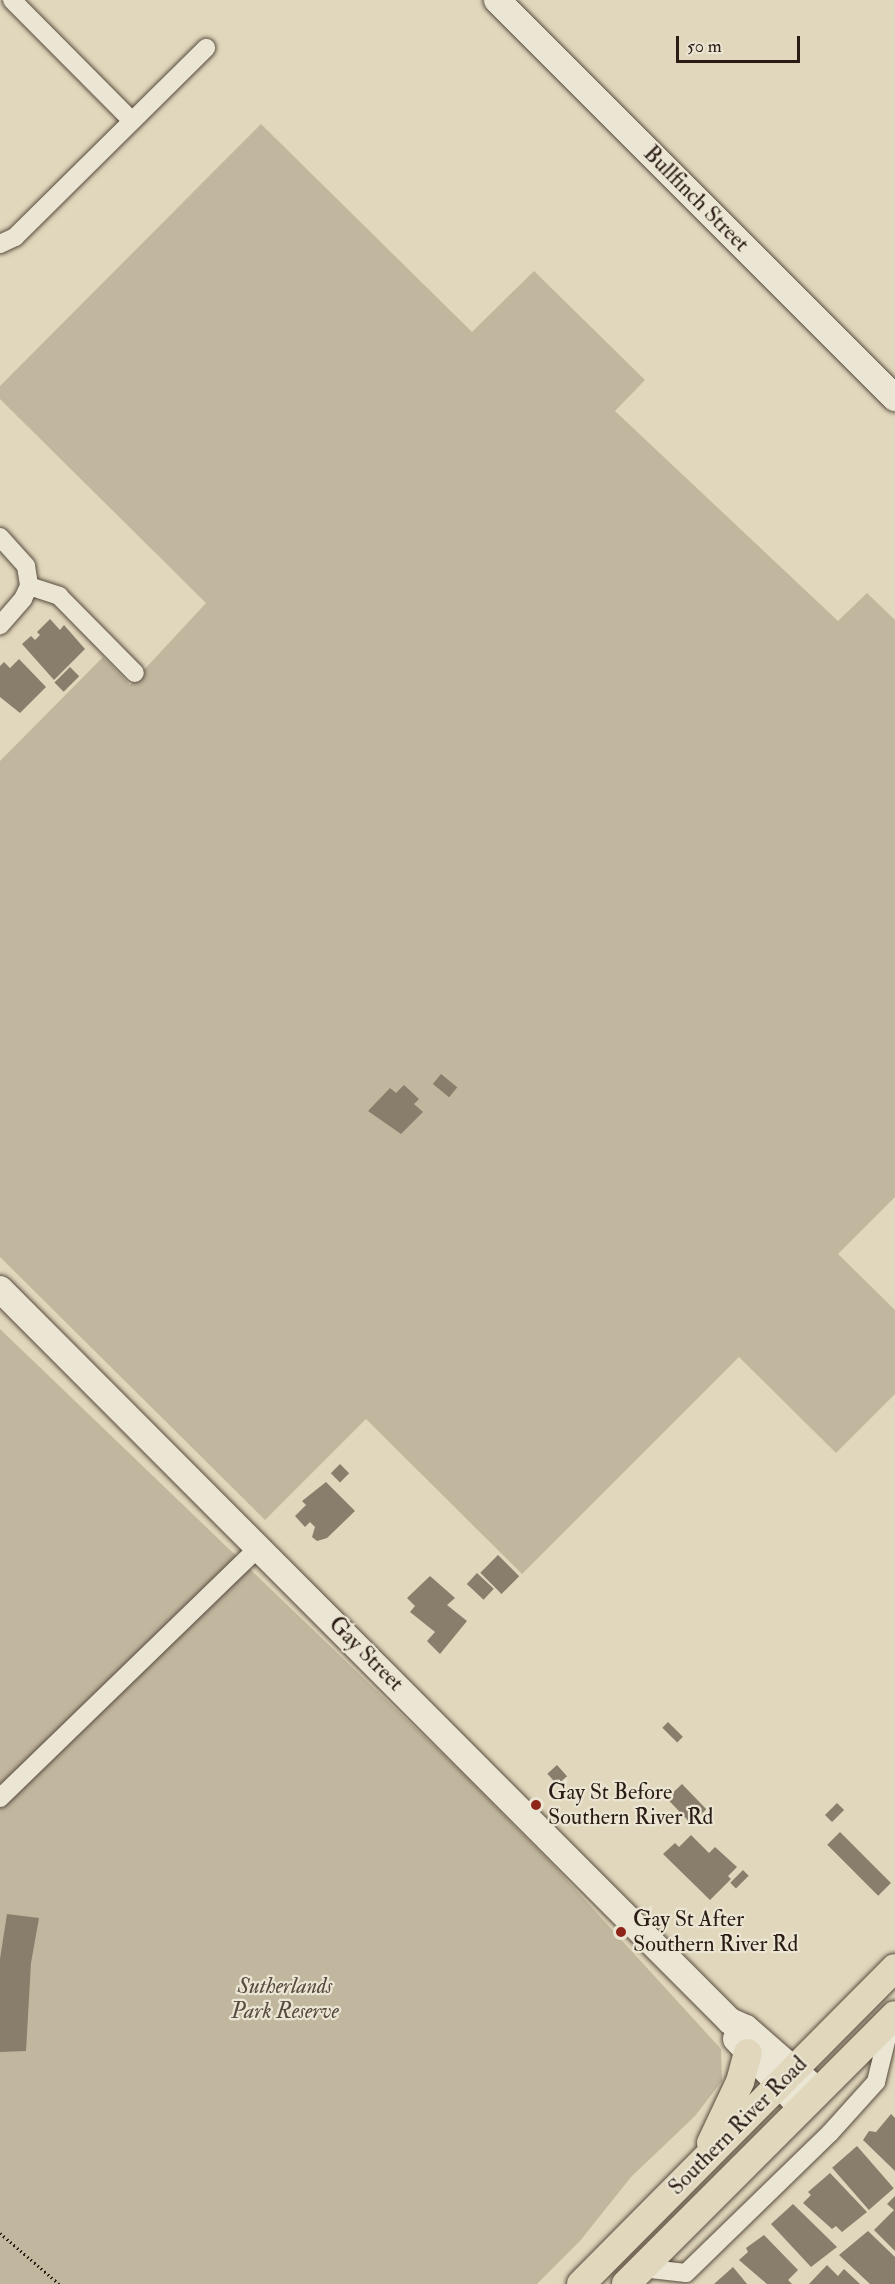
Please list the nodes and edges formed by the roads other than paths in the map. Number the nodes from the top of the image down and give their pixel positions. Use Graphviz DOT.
graph roads {
  1 [pos="12,0"];
  2 [pos="497,0"];
  3 [pos="206,48"];
  4 [pos="132,121"];
  5 [pos="0,244"];
  6 [pos="895,398"];
  7 [pos="0,537"];
  8 [pos="29,586"];
  9 [pos="0,625"];
  10 [pos="135,673"];
  11 [pos="0,1289"];
  12 [pos="260,1546"];
  13 [pos="0,1798"];
  14 [pos="895,1968"];
  15 [pos="893,2017"];
  16 [pos="730,2021"];
  17 [pos="747,2052"];
  18 [pos="786,2077"];
  19 [pos="809,2099"];
  20 [pos="707,2157"];
  21 [pos="634,2276"];
  22 [pos="581,2284"];
  1 -- 4 [label="street"];
  2 -- 6 [label="main road, Bullfinch Street"];
  3 -- 4 [label="street"];
  4 -- 5 [label="street"];
  7 -- 8 [label="street"];
  8 -- 9 [label="street"];
  8 -- 10 [label="street"];
  11 -- 12 [label="main road, Gay Street"];
  12 -- 13 [label="street"];
  12 -- 16 [label="main road, Gay Street"];
  14 -- 18 [label="main road, Southern River Road"];
  15 -- 19 [label="main road, Southern River Road"];
  15 -- 21 [label="street, Southern River Road"];
  16 -- 17 [label="main road, Gay Street"];
  16 -- 18 [label="main road, Gay Street"];
  17 -- 18 [label="main road, Gay Street"];
  17 -- 20 [label="main road"];
  18 -- 19 [label="main road, Gay Street"];
  18 -- 20 [label="main road, Southern River Road"];
  19 -- 21 [label="main road, Southern River Road"];
  20 -- 22 [label="main road, Southern River Road"];
}
